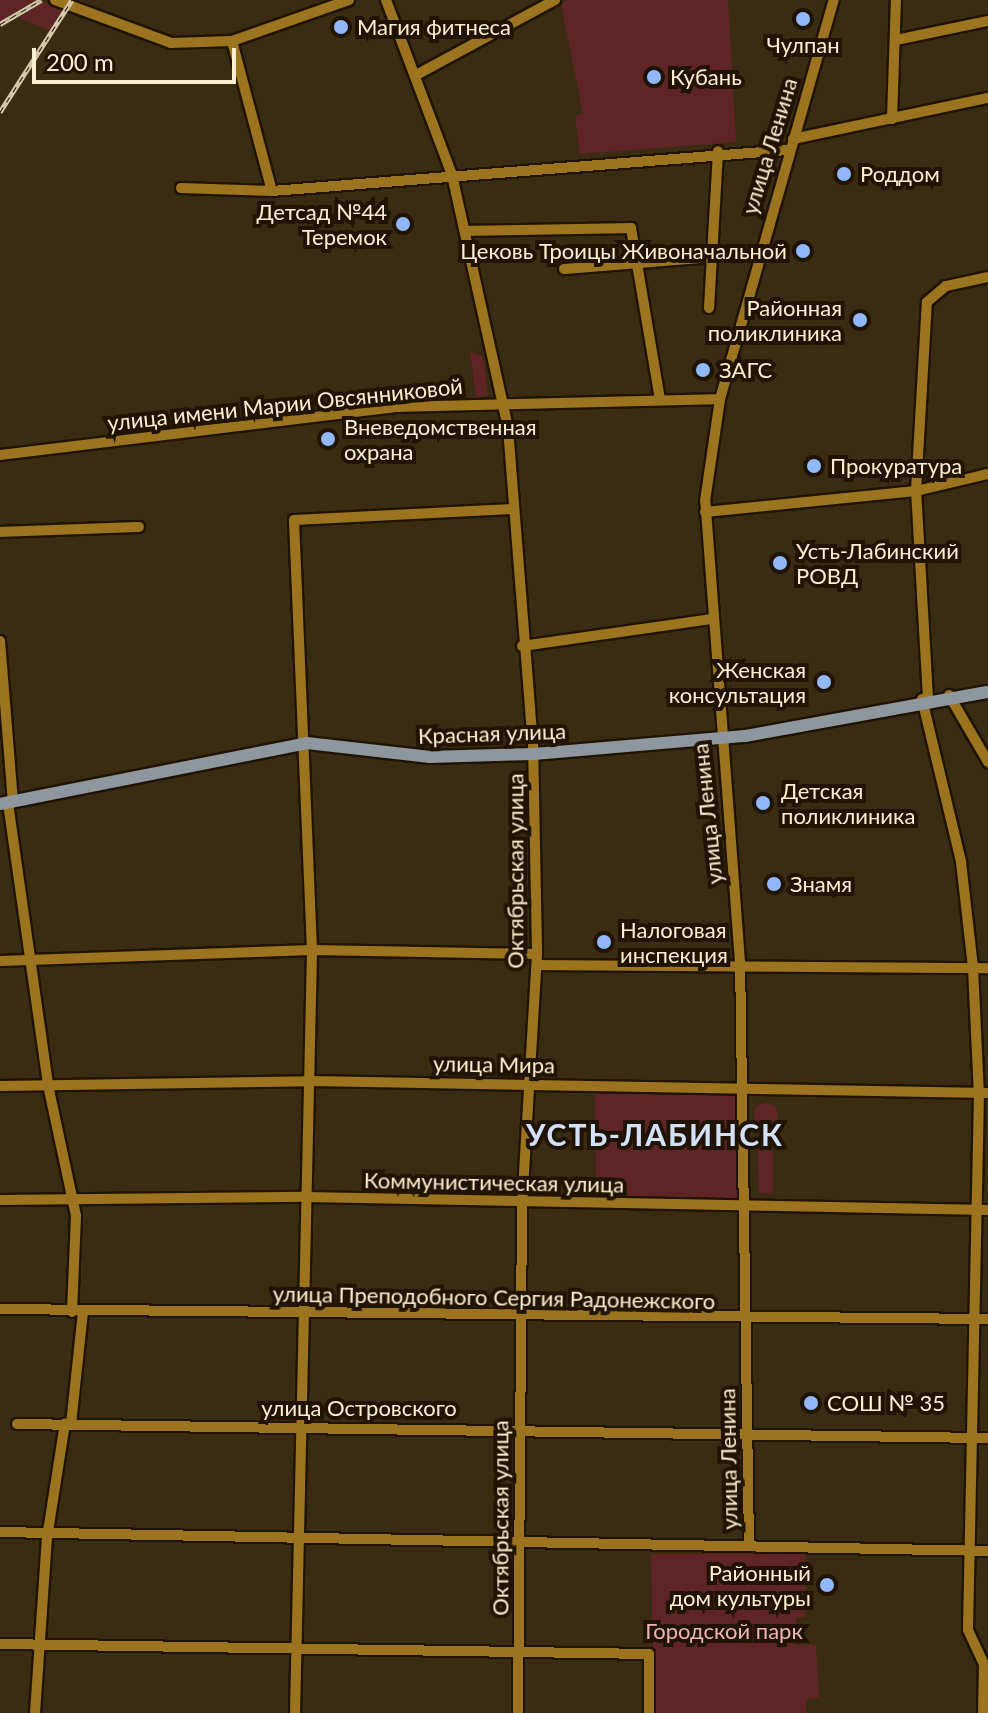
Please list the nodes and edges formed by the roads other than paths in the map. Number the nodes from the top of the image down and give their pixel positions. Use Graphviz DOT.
graph roads {
  1 [pos="55,0"];
  2 [pos="349,0"];
  3 [pos="386,0"];
  4 [pos="555,0"];
  5 [pos="834,0"];
  6 [pos="896,0"];
  7 [pos="988,21"];
  8 [pos="896,40"];
  9 [pos="232,41"];
  10 [pos="418,74"];
  11 [pos="988,98"];
  12 [pos="894,118"];
  13 [pos="790,145"];
  14 [pos="718,151"];
  15 [pos="452,175"];
  16 [pos="181,188"];
  17 [pos="272,191"];
  18 [pos="466,231"];
  19 [pos="714,257"];
  20 [pos="636,260"];
  21 [pos="564,269"];
  22 [pos="988,277"];
  23 [pos="709,308"];
  24 [pos="660,399"];
  25 [pos="720,399"];
  26 [pos="499,402"];
  27 [pos="0,455"];
  28 [pos="988,474"];
  29 [pos="916,491"];
  30 [pos="512,509"];
  31 [pos="705,512"];
  32 [pos="139,527"];
  33 [pos="0,532"];
  34 [pos="711,619"];
  35 [pos="0,641"];
  36 [pos="522,646"];
  37 [pos="988,692"];
  38 [pos="949,695"];
  39 [pos="925,698"];
  40 [pos="719,739"];
  41 [pos="307,743"];
  42 [pos="534,754"];
  43 [pos="988,762"];
  44 [pos="7,803"];
  45 [pos="312,950"];
  46 [pos="537,959"];
  47 [pos="0,961"];
  48 [pos="28,961"];
  49 [pos="740,962"];
  50 [pos="973,968"];
  51 [pos="988,968"];
  52 [pos="310,1081"];
  53 [pos="48,1085"];
  54 [pos="527,1085"];
  55 [pos="0,1086"];
  56 [pos="742,1089"];
  57 [pos="984,1094"];
  58 [pos="307,1197"];
  59 [pos="0,1200"];
  60 [pos="68,1201"];
  61 [pos="522,1204"];
  62 [pos="744,1206"];
  63 [pos="983,1210"];
  64 [pos="0,1309"];
  65 [pos="77,1312"];
  66 [pos="301,1314"];
  67 [pos="522,1317"];
  68 [pos="975,1319"];
  69 [pos="988,1319"];
  70 [pos="746,1320"];
  71 [pos="17,1424"];
  72 [pos="68,1424"];
  73 [pos="299,1429"];
  74 [pos="521,1430"];
  75 [pos="747,1433"];
  76 [pos="972,1438"];
  77 [pos="988,1438"];
  78 [pos="0,1532"];
  79 [pos="47,1538"];
  80 [pos="299,1538"];
  81 [pos="521,1539"];
  82 [pos="749,1545"];
  83 [pos="968,1550"];
  84 [pos="988,1551"];
  85 [pos="0,1644"];
  86 [pos="38,1649"];
  87 [pos="297,1650"];
  88 [pos="519,1655"];
  89 [pos="986,1664"];
  90 [pos="35,1713"];
  91 [pos="295,1713"];
  92 [pos="518,1713"];
  93 [pos="649,1713"];
  94 [pos="983,1713"];
  1 -- 9 [label="street"];
  2 -- 9 [label="street"];
  3 -- 10 [label="street, Октябрьская улица"];
  4 -- 10 [label="street"];
  5 -- 13 [label="street, улица Ленина"];
  6 -- 8 [label="street"];
  7 -- 8 [label="street"];
  8 -- 12 [label="street"];
  9 -- 17 [label="street"];
  10 -- 15 [label="street, Октябрьская улица"];
  11 -- 12 [label="street"];
  12 -- 13 [label="street"];
  13 -- 14 [label="street"];
  13 -- 25 [label="street, улица Ленина"];
  14 -- 15 [label="street"];
  14 -- 19 [label="street"];
  15 -- 17 [label="street"];
  15 -- 18 [label="street, Октябрьская улица"];
  16 -- 17 [label="street"];
  18 -- 20 [label="street"];
  18 -- 26 [label="street, Октябрьская улица"];
  19 -- 20 [label="street"];
  19 -- 23 [label="street"];
  20 -- 21 [label="street"];
  20 -- 24 [label="street"];
  22 -- 29 [label="street"];
  24 -- 25 [label="street, улица имени Марии Овсянниковой"];
  24 -- 26 [label="street, улица имени Марии Овсянниковой"];
  25 -- 31 [label="street, улица Ленина"];
  26 -- 27 [label="street, улица имени Марии Овсянниковой"];
  26 -- 30 [label="street, Октябрьская улица"];
  28 -- 29 [label="street"];
  29 -- 31 [label="street"];
  29 -- 39 [label="street"];
  30 -- 36 [label="street, Октябрьская улица"];
  30 -- 41 [label="street"];
  31 -- 34 [label="street, улица Ленина"];
  32 -- 33 [label="street"];
  34 -- 36 [label="street"];
  34 -- 40 [label="street, улица Ленина"];
  35 -- 44 [label="street"];
  36 -- 42 [label="street, Октябрьская улица"];
  37 -- 38 [label="main road, Красная улица"];
  38 -- 39 [label="main road, Красная улица"];
  38 -- 43 [label="street"];
  39 -- 40 [label="main road, Красная улица"];
  39 -- 50 [label="street"];
  40 -- 42 [label="main road, Красная улица"];
  40 -- 49 [label="street, улица Ленина"];
  41 -- 42 [label="main road, Красная улица"];
  41 -- 44 [label="main road, Красная улица"];
  41 -- 45 [label="street"];
  42 -- 46 [label="street, Октябрьская улица"];
  44 -- 48 [label="street"];
  45 -- 46 [label="street"];
  45 -- 48 [label="street"];
  45 -- 52 [label="street"];
  46 -- 49 [label="street"];
  46 -- 54 [label="street, Октябрьская улица"];
  47 -- 48 [label="street"];
  48 -- 53 [label="street"];
  49 -- 50 [label="street"];
  49 -- 56 [label="street, улица Ленина"];
  50 -- 51 [label="street"];
  50 -- 57 [label="street"];
  52 -- 53 [label="street, улица Мира"];
  52 -- 54 [label="street, улица Мира"];
  52 -- 58 [label="street"];
  53 -- 55 [label="street, улица Мира"];
  53 -- 60 [label="street"];
  54 -- 56 [label="street, улица Мира"];
  54 -- 61 [label="street, Октябрьская улица"];
  56 -- 57 [label="street, улица Мира"];
  56 -- 62 [label="street, улица Ленина"];
  57 -- 63 [label="street"];
  58 -- 60 [label="street, Коммунистическая улица"];
  58 -- 61 [label="street, Коммунистическая улица"];
  58 -- 66 [label="street"];
  59 -- 60 [label="street, Коммунистическая улица"];
  60 -- 65 [label="street"];
  61 -- 62 [label="street, Коммунистическая улица"];
  61 -- 67 [label="street, Октябрьская улица"];
  62 -- 63 [label="street, Коммунистическая улица"];
  62 -- 70 [label="street, улица Ленина"];
  63 -- 68 [label="street"];
  64 -- 65 [label="street, улица Преподобного Сергия Радонежского"];
  65 -- 66 [label="street, улица Преподобного Сергия Радонежского"];
  65 -- 72 [label="street"];
  66 -- 67 [label="street, улица Преподобного Сергия Радонежского"];
  66 -- 73 [label="street"];
  67 -- 70 [label="street, улица Преподобного Сергия Радонежского"];
  67 -- 74 [label="street, Октябрьская улица"];
  68 -- 69 [label="street, улица Преподобного Сергия Радонежского"];
  68 -- 70 [label="street, улица Преподобного Сергия Радонежского"];
  68 -- 76 [label="street"];
  70 -- 75 [label="street, улица Ленина"];
  71 -- 72 [label="street, улица Островского"];
  72 -- 73 [label="street, улица Островского"];
  72 -- 79 [label="street"];
  73 -- 74 [label="street, улица Островского"];
  73 -- 80 [label="street"];
  74 -- 75 [label="street, улица Островского"];
  74 -- 81 [label="street, Октябрьская улица"];
  75 -- 76 [label="street, улица Островского"];
  75 -- 82 [label="street, улица Ленина"];
  76 -- 77 [label="street, улица Островского"];
  76 -- 83 [label="street"];
  78 -- 79 [label="street"];
  79 -- 80 [label="street"];
  79 -- 86 [label="street"];
  80 -- 81 [label="street"];
  80 -- 87 [label="street"];
  81 -- 82 [label="street"];
  81 -- 88 [label="street, Октябрьская улица"];
  82 -- 83 [label="street"];
  83 -- 84 [label="street"];
  83 -- 89 [label="street"];
  85 -- 86 [label="street"];
  86 -- 87 [label="street"];
  86 -- 90 [label="street"];
  87 -- 88 [label="street"];
  87 -- 91 [label="street"];
  88 -- 92 [label="street, Октябрьская улица"];
  88 -- 93 [label="street"];
  89 -- 94 [label="street"];
}
